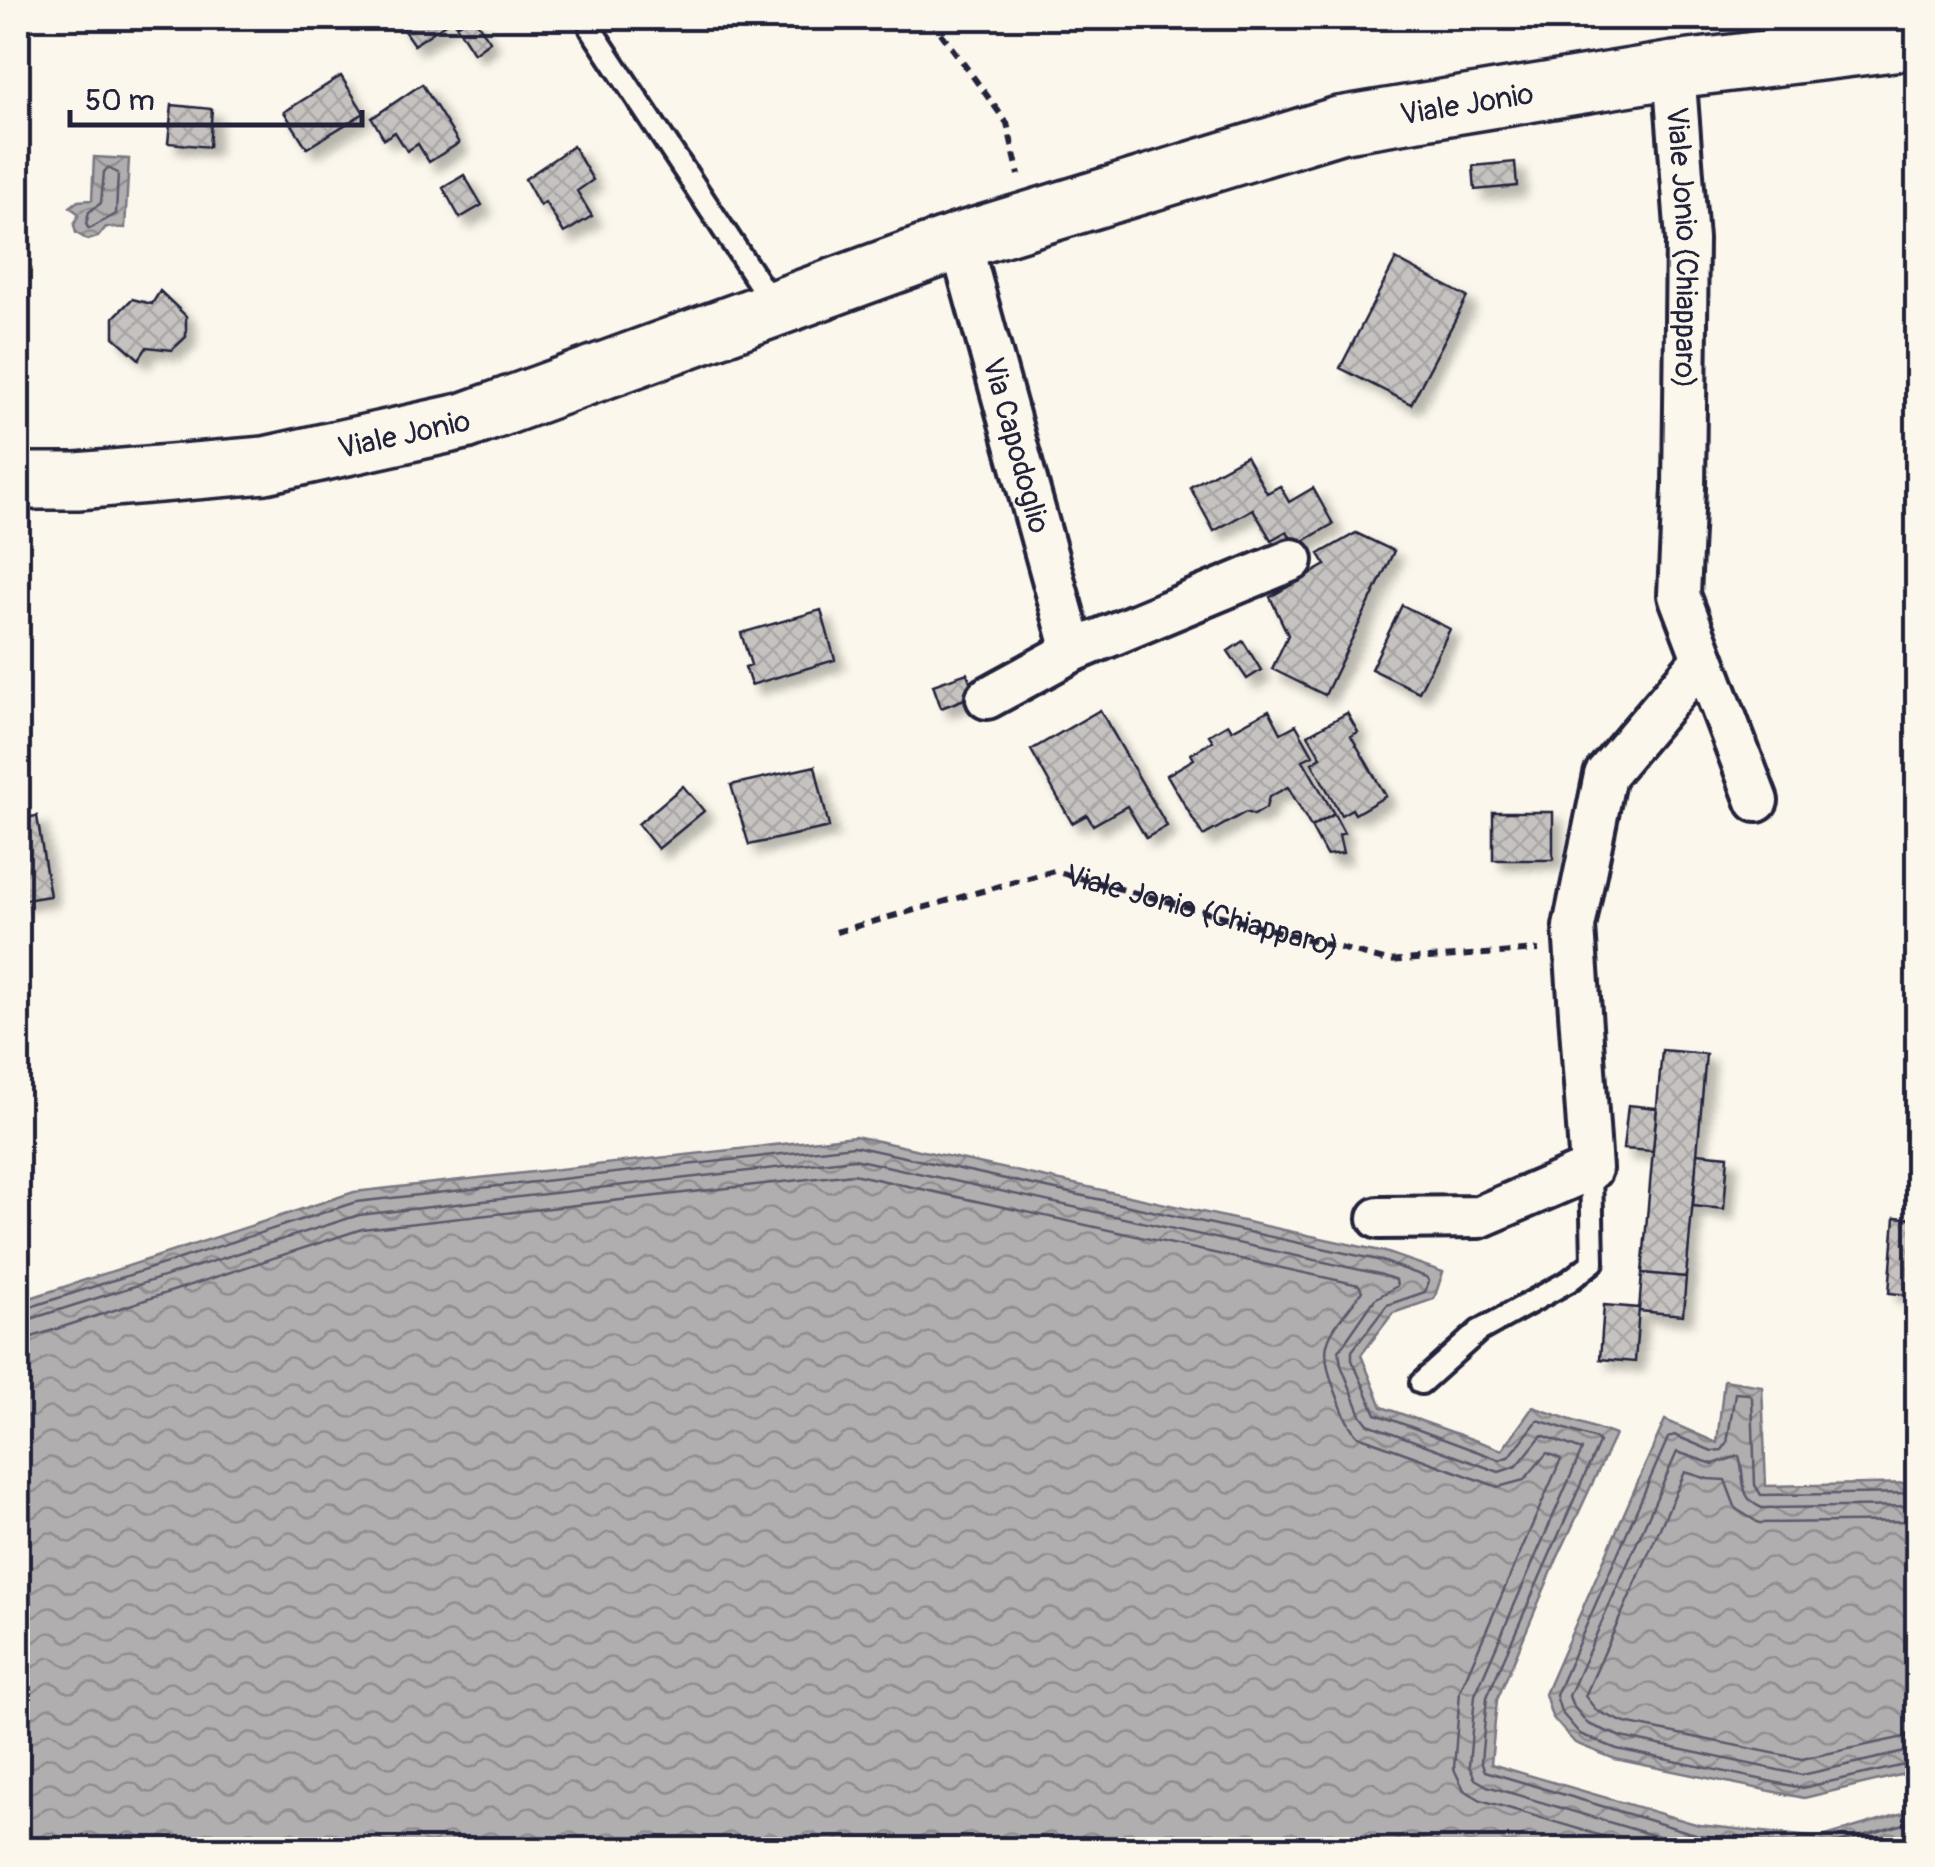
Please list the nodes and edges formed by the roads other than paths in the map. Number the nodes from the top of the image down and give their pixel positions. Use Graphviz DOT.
graph roads {
  1 [pos="592,18"];
  2 [pos="1918,40"];
  3 [pos="1674,70"];
  4 [pos="960,242"];
  5 [pos="776,309"];
  6 [pos="18,482"];
  7 [pos="1292,560"];
  8 [pos="1073,651"];
  9 [pos="1703,659"];
  10 [pos="988,698"];
  11 [pos="1758,802"];
  12 [pos="1591,1169"];
  13 [pos="1379,1218"];
  14 [pos="1421,1383"];
  1 -- 5 [label="lane"];
  2 -- 3 [label="street, Viale Jonio"];
  3 -- 4 [label="street, Viale Jonio"];
  3 -- 9 [label="street, Viale Jonio (Chiapparo)"];
  4 -- 5 [label="street, Viale Jonio"];
  4 -- 8 [label="street, Via Capodoglio"];
  5 -- 6 [label="street, Viale Jonio"];
  7 -- 8 [label="street"];
  8 -- 10 [label="street"];
  9 -- 11 [label="street, Viale Jonio (Chiapparo)"];
  9 -- 12 [label="street"];
  12 -- 13 [label="street"];
  12 -- 14 [label="lane"];
}
